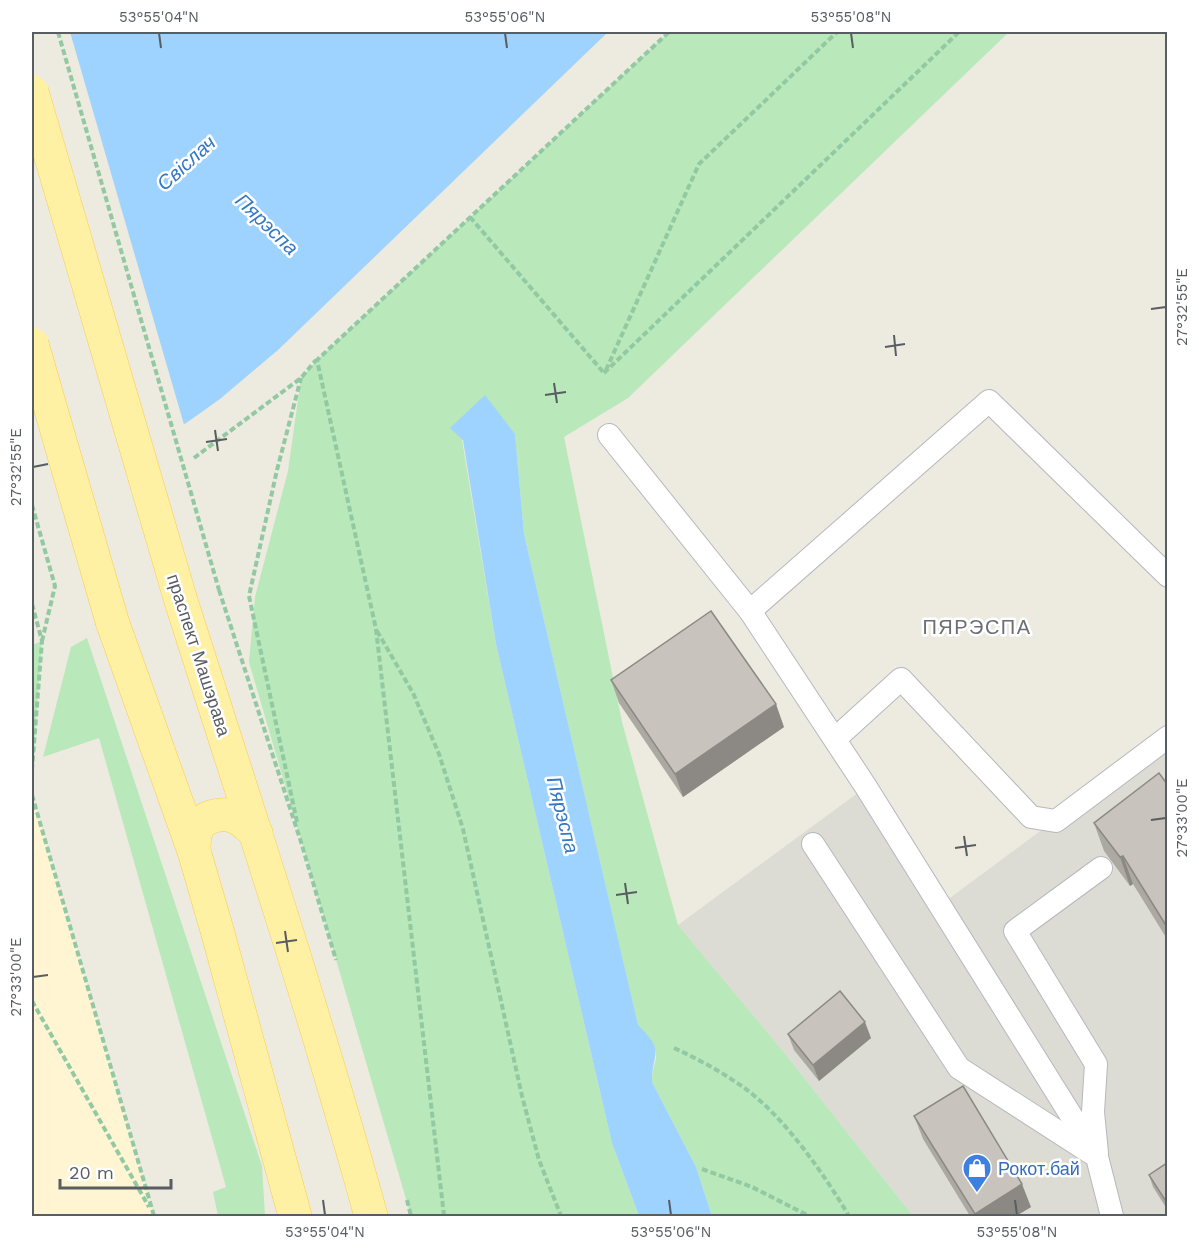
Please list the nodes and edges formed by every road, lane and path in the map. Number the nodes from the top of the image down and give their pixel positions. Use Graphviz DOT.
graph roads {
  1 [pos="58,32"];
  2 [pos="669,32"];
  3 [pos="837,32"];
  4 [pos="959,32"];
  5 [pos="32,92"];
  6 [pos="470,217"];
  7 [pos="32,344"];
  8 [pos="317,360"];
  9 [pos="604,373"];
  10 [pos="301,378"];
  11 [pos="609,435"];
  12 [pos="194,458"];
  13 [pos="32,506"];
  14 [pos="1167,576"];
  15 [pos="219,590"];
  16 [pos="32,604"];
  17 [pos="750,611"];
  18 [pos="376,629"];
  19 [pos="42,641"];
  20 [pos="1167,737"];
  21 [pos="835,739"];
  22 [pos="32,769"];
  23 [pos="32,795"];
  24 [pos="256,833"];
  25 [pos="301,842"];
  26 [pos="813,844"];
  27 [pos="194,851"];
  28 [pos="1101,868"];
  29 [pos="32,1001"];
  30 [pos="674,1048"];
  31 [pos="1097,1157"];
  32 [pos="702,1169"];
  33 [pos="153,1216"];
  34 [pos="295,1216"];
  35 [pos="371,1216"];
  36 [pos="444,1216"];
  37 [pos="561,1216"];
  38 [pos="809,1216"];
  39 [pos="849,1216"];
  40 [pos="1112,1216"];
  1 -- 15 [label="path, bridge"];
  2 -- 6 [label="path"];
  3 -- 9 [label="path"];
  4 -- 9 [label="path"];
  5 -- 24 [label="main road, праспект Машэрава, bridge"];
  6 -- 8 [label="path"];
  6 -- 9 [label="path"];
  7 -- 27 [label="main road, bridge"];
  8 -- 10 [label="path"];
  8 -- 18 [label="path"];
  10 -- 12 [label="path"];
  10 -- 25 [label="path"];
  11 -- 17 [label="lane"];
  13 -- 19 [label="path, bridge"];
  14 -- 17 [label="lane"];
  16 -- 19 [label="path"];
  17 -- 21 [label="lane"];
  18 -- 36 [label="path"];
  18 -- 37 [label="path"];
  19 -- 22 [label="path"];
  20 -- 21 [label="lane"];
  21 -- 31 [label="lane"];
  23 -- 33 [label="path"];
  24 -- 27 [label="main road"];
  24 -- 35 [label="main road, праспект Машэрава"];
  26 -- 31 [label="lane"];
  27 -- 34 [label="main road"];
  28 -- 31 [label="lane"];
  29 -- 33 [label="path"];
  30 -- 39 [label="path"];
  31 -- 40 [label="lane"];
  32 -- 38 [label="path"];
}
